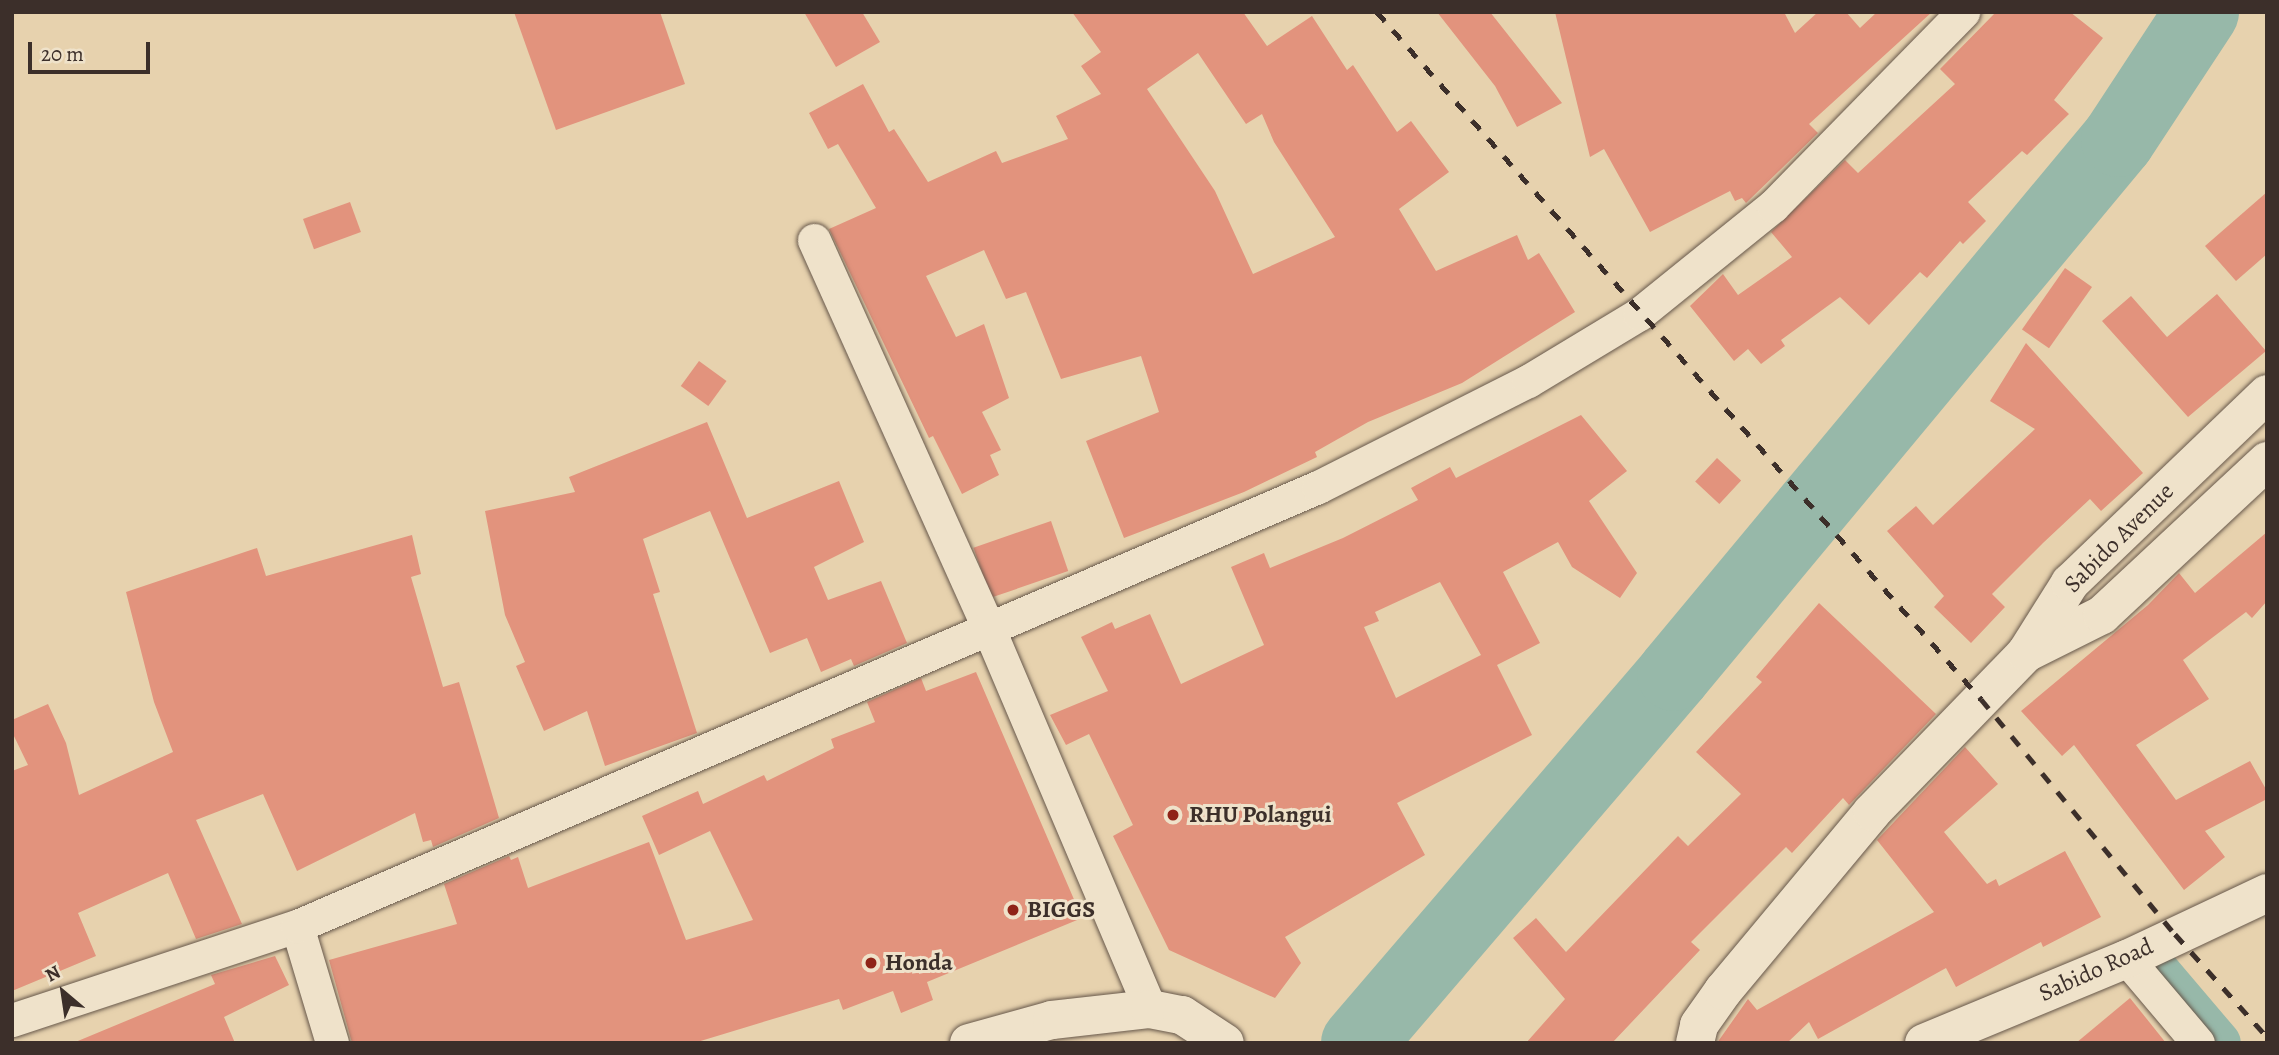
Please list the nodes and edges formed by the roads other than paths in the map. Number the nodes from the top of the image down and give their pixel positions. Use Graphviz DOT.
graph roads {
  1 [pos="1963,12"];
  2 [pos="814,240"];
  3 [pos="2267,394"];
  4 [pos="2267,461"];
  5 [pos="988,627"];
  6 [pos="2026,653"];
  7 [pos="2267,893"];
  8 [pos="297,926"];
  9 [pos="2127,959"];
  10 [pos="1150,1009"];
  11 [pos="12,1020"];
  12 [pos="332,1043"];
  13 [pos="969,1043"];
  14 [pos="1225,1043"];
  15 [pos="1695,1043"];
  16 [pos="1924,1043"];
  17 [pos="2198,1043"];
  1 -- 5 [label="street"];
  2 -- 5 [label="street"];
  3 -- 6 [label="street, Sabido Avenue"];
  4 -- 6 [label="street, Sabido Avenue"];
  5 -- 8 [label="street"];
  5 -- 10 [label="street"];
  6 -- 15 [label="street"];
  7 -- 9 [label="street, Sabido Road"];
  8 -- 11 [label="street"];
  8 -- 12 [label="street"];
  9 -- 16 [label="street, Sabido Road"];
  9 -- 17 [label="street"];
  10 -- 13 [label="street"];
  10 -- 14 [label="street"];
}
